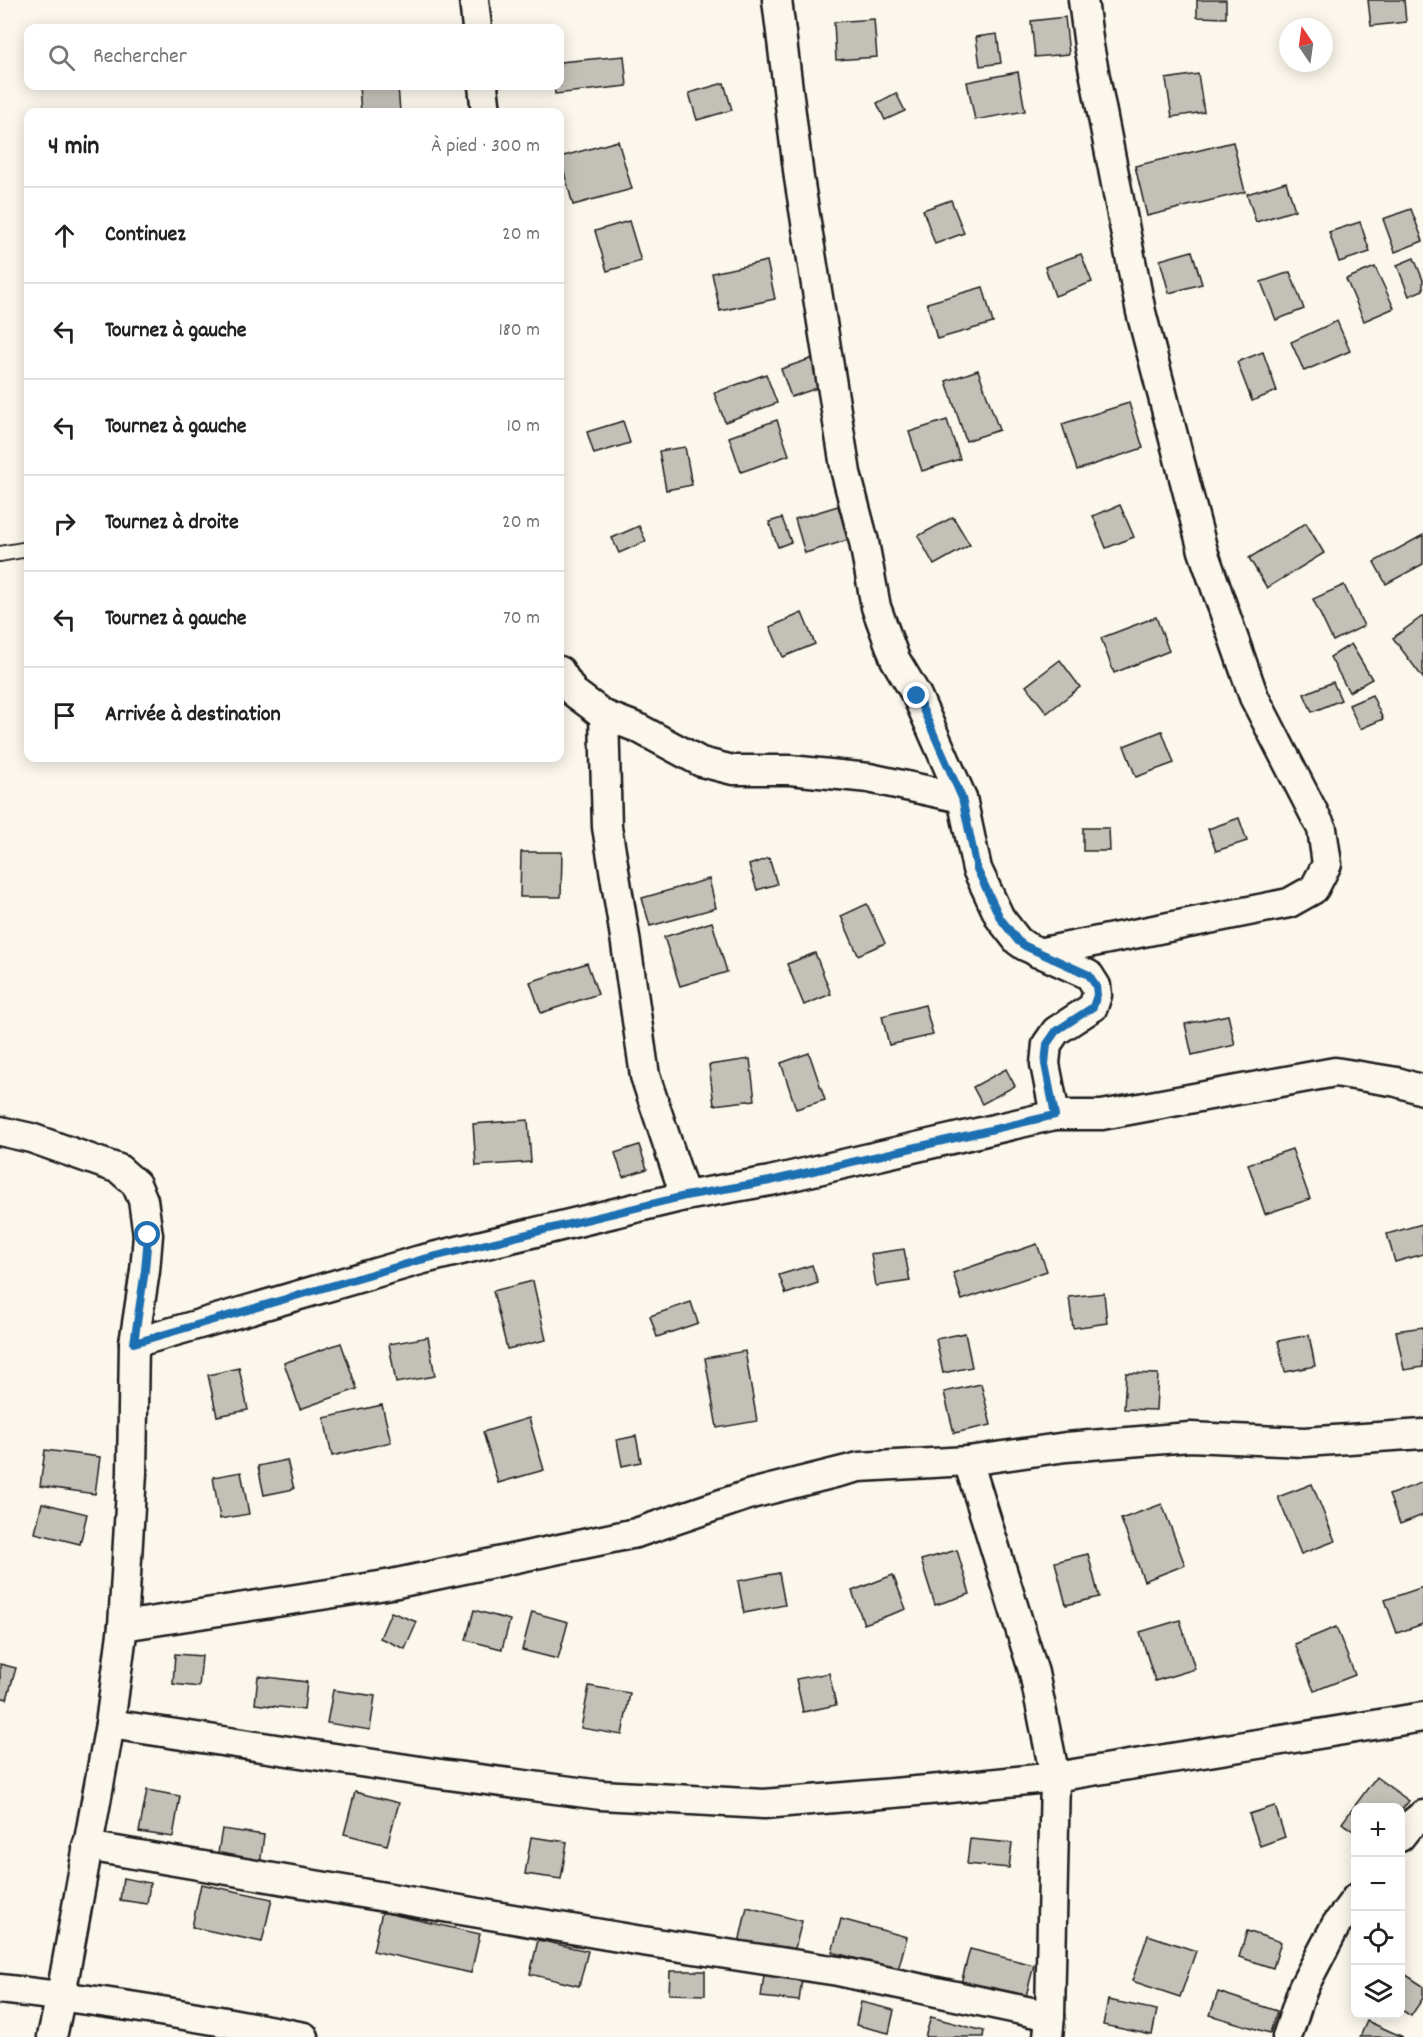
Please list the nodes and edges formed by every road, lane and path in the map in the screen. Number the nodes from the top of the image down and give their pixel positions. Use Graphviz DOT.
graph roads {
  1 [pos="474,0"];
  2 [pos="777,0"];
  3 [pos="1083,0"];
  4 [pos="477,24"];
  5 [pos="483,90"];
  6 [pos="486,108"];
  7 [pos="24,550"];
  8 [pos="0,554"];
  9 [pos="564,677"];
  10 [pos="603,715"];
  11 [pos="962,798"];
  12 [pos="1038,953"];
  13 [pos="1423,1090"];
  14 [pos="1055,1115"];
  15 [pos="0,1131"];
  16 [pos="685,1196"];
  17 [pos="134,1343"];
  18 [pos="1423,1434"];
  19 [pos="968,1461"];
  20 [pos="123,1626"];
  21 [pos="1423,1717"];
  22 [pos="110,1724"];
  23 [pos="1055,1777"];
  24 [pos="1423,1815"];
  25 [pos="1405,1831"];
  26 [pos="87,1846"];
  27 [pos="1351,1905"];
  28 [pos="0,1989"];
  29 [pos="61,1995"];
  30 [pos="1049,2026"];
  31 [pos="51,2037"];
  32 [pos="304,2037"];
  33 [pos="1287,2037"];
  1 -- 4 [label="street"];
  2 -- 11 [label="street"];
  3 -- 12 [label="street"];
  5 -- 6 [label="street"];
  7 -- 8 [label="lane"];
  9 -- 10 [label="street"];
  10 -- 11 [label="street"];
  10 -- 16 [label="street"];
  11 -- 12 [label="street"];
  12 -- 14 [label="street"];
  13 -- 14 [label="street"];
  14 -- 16 [label="street"];
  15 -- 17 [label="street"];
  16 -- 17 [label="street"];
  17 -- 20 [label="street"];
  18 -- 19 [label="street"];
  19 -- 20 [label="street"];
  19 -- 23 [label="street"];
  20 -- 22 [label="street"];
  21 -- 23 [label="street"];
  22 -- 23 [label="street"];
  22 -- 26 [label="street"];
  23 -- 30 [label="street"];
  24 -- 25 [label="street"];
  26 -- 29 [label="street"];
  26 -- 30 [label="street"];
  27 -- 33 [label="street"];
  28 -- 29 [label="street"];
  29 -- 31 [label="street"];
  29 -- 32 [label="street"];
}
